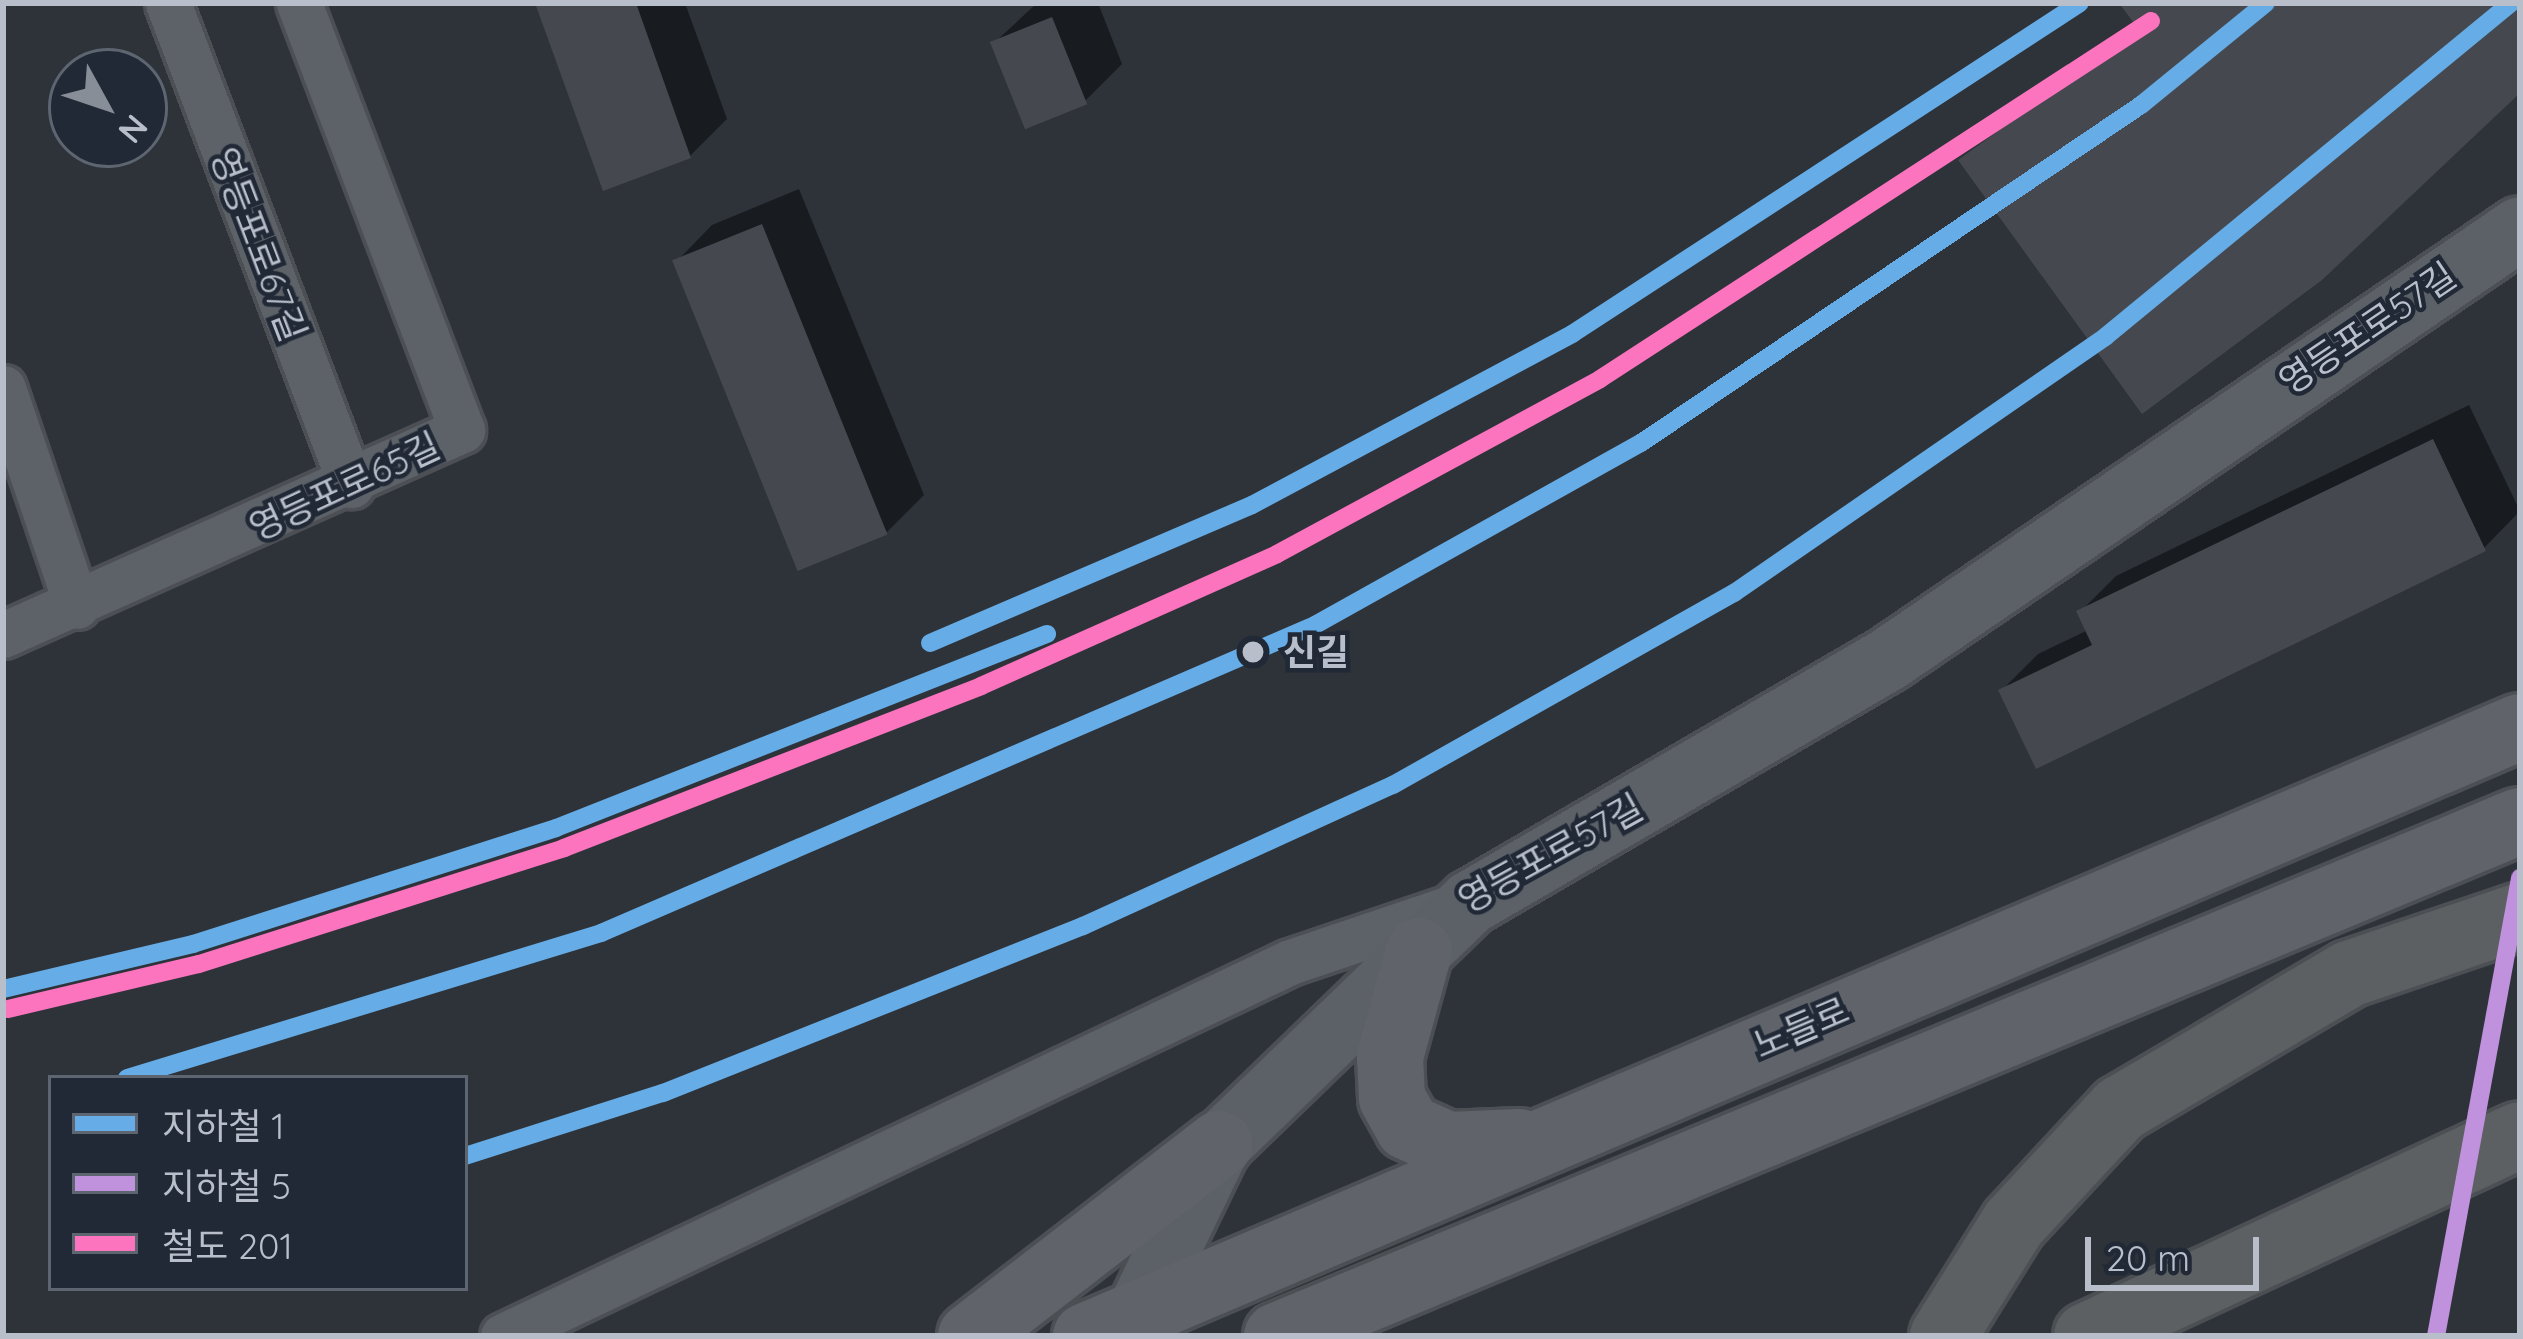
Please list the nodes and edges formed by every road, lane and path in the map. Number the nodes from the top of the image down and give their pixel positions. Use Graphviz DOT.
graph roads {
  1 [pos="168,3"];
  2 [pos="298,3"];
  3 [pos="2520,228"];
  4 [pos="3,388"];
  5 [pos="351,485"];
  6 [pos="76,606"];
  7 [pos="3,635"];
  8 [pos="2520,704"];
  9 [pos="2520,727"];
  10 [pos="2520,821"];
  11 [pos="2234,840"];
  12 [pos="1470,902"];
  13 [pos="2520,916"];
  14 [pos="1419,951"];
  15 [pos="2520,1136"];
  16 [pos="1535,1142"];
  17 [pos="1219,1144"];
  18 [pos="1116,1328"];
  19 [pos="502,1336"];
  20 [pos="971,1336"];
  21 [pos="1277,1336"];
  22 [pos="1943,1336"];
  23 [pos="2087,1336"];
  1 -- 5 [label="street, 영등포로67길"];
  2 -- 5 [label="street, 영등포로65길"];
  3 -- 12 [label="street, 영등포로57길"];
  4 -- 6 [label="street"];
  5 -- 6 [label="street, 영등포로65길"];
  6 -- 7 [label="street, 영등포로65길"];
  8 -- 11 [label="main road"];
  9 -- 11 [label="main road, 노들로"];
  10 -- 21 [label="main road"];
  11 -- 16 [label="main road, 노들로"];
  12 -- 14 [label="street"];
  12 -- 19 [label="street, 영등포로57길"];
  13 -- 22 [label="highway"];
  14 -- 16 [label="main road"];
  14 -- 17 [label="street"];
  15 -- 23 [label="highway"];
  16 -- 18 [label="main road, 노들로"];
  17 -- 18 [label="street"];
  17 -- 20 [label="main road"];
}
